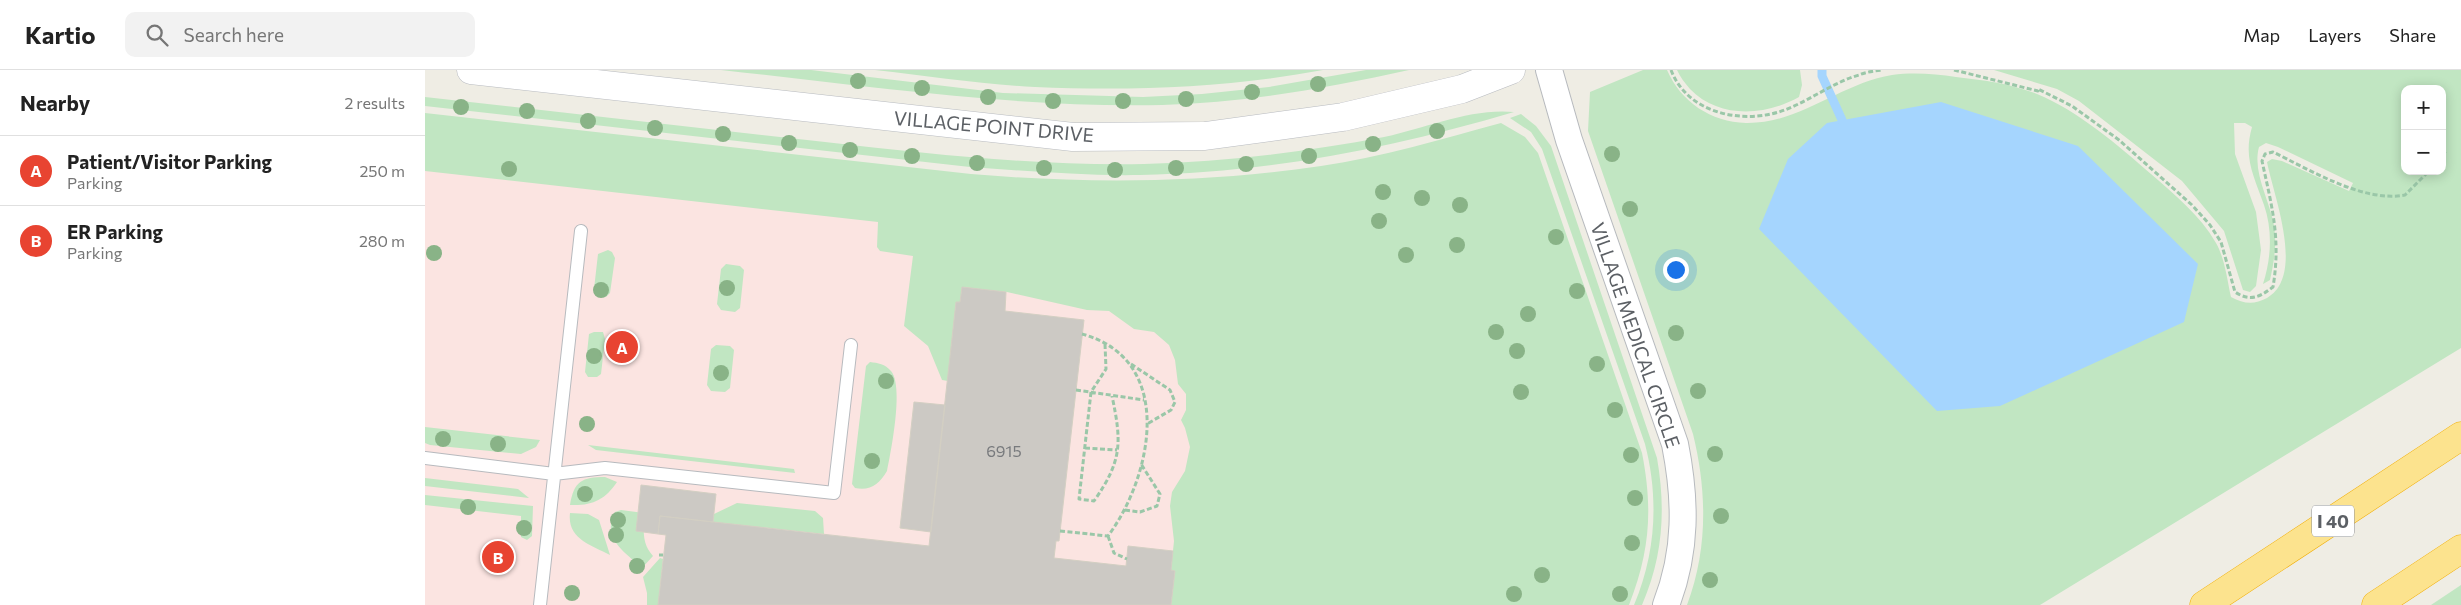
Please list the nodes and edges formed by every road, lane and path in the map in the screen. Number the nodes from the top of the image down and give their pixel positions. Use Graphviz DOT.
graph roads {
  1 [pos="471,70"];
  2 [pos="1511,70"];
  3 [pos="1549,70"];
  4 [pos="1671,70"];
  5 [pos="1882,70"];
  6 [pos="1954,70"];
  7 [pos="2425,175"];
  8 [pos="581,231"];
  9 [pos="1082,334"];
  10 [pos="1105,343"];
  11 [pos="851,345"];
  12 [pos="1130,364"];
  13 [pos="1076,390"];
  14 [pos="1091,392"];
  15 [pos="1112,396"];
  16 [pos="1145,400"];
  17 [pos="1147,424"];
  18 [pos="2461,436"];
  19 [pos="1085,448"];
  20 [pos="1117,450"];
  21 [pos="425,458"];
  22 [pos="1141,463"];
  23 [pos="554,474"];
  24 [pos="1125,510"];
  25 [pos="1060,531"];
  26 [pos="1107,536"];
  27 [pos="2461,549"];
  28 [pos="1127,559"];
  29 [pos="540,605"];
  30 [pos="1666,605"];
  31 [pos="2204,605"];
  32 [pos="2376,605"];
  1 -- 2 [label="street, VILLAGE POINT DRIVE"];
  3 -- 30 [label="street, VILLAGE MEDICAL CIRCLE"];
  4 -- 5 [label="path"];
  6 -- 7 [label="path"];
  8 -- 23 [label="lane"];
  9 -- 10 [label="path"];
  10 -- 12 [label="path"];
  10 -- 14 [label="path"];
  11 -- 23 [label="lane"];
  12 -- 16 [label="path"];
  12 -- 17 [label="path"];
  13 -- 14 [label="path"];
  14 -- 15 [label="path"];
  14 -- 19 [label="path"];
  15 -- 16 [label="path"];
  15 -- 20 [label="path"];
  16 -- 17 [label="path"];
  17 -- 22 [label="path"];
  18 -- 31 [label="highway, I 40"];
  19 -- 20 [label="path"];
  19 -- 20 [label="path"];
  21 -- 23 [label="lane"];
  22 -- 24 [label="path"];
  22 -- 24 [label="path"];
  23 -- 29 [label="lane"];
  24 -- 26 [label="path"];
  25 -- 26 [label="path"];
  26 -- 28 [label="path"];
  27 -- 32 [label="highway"];
}
